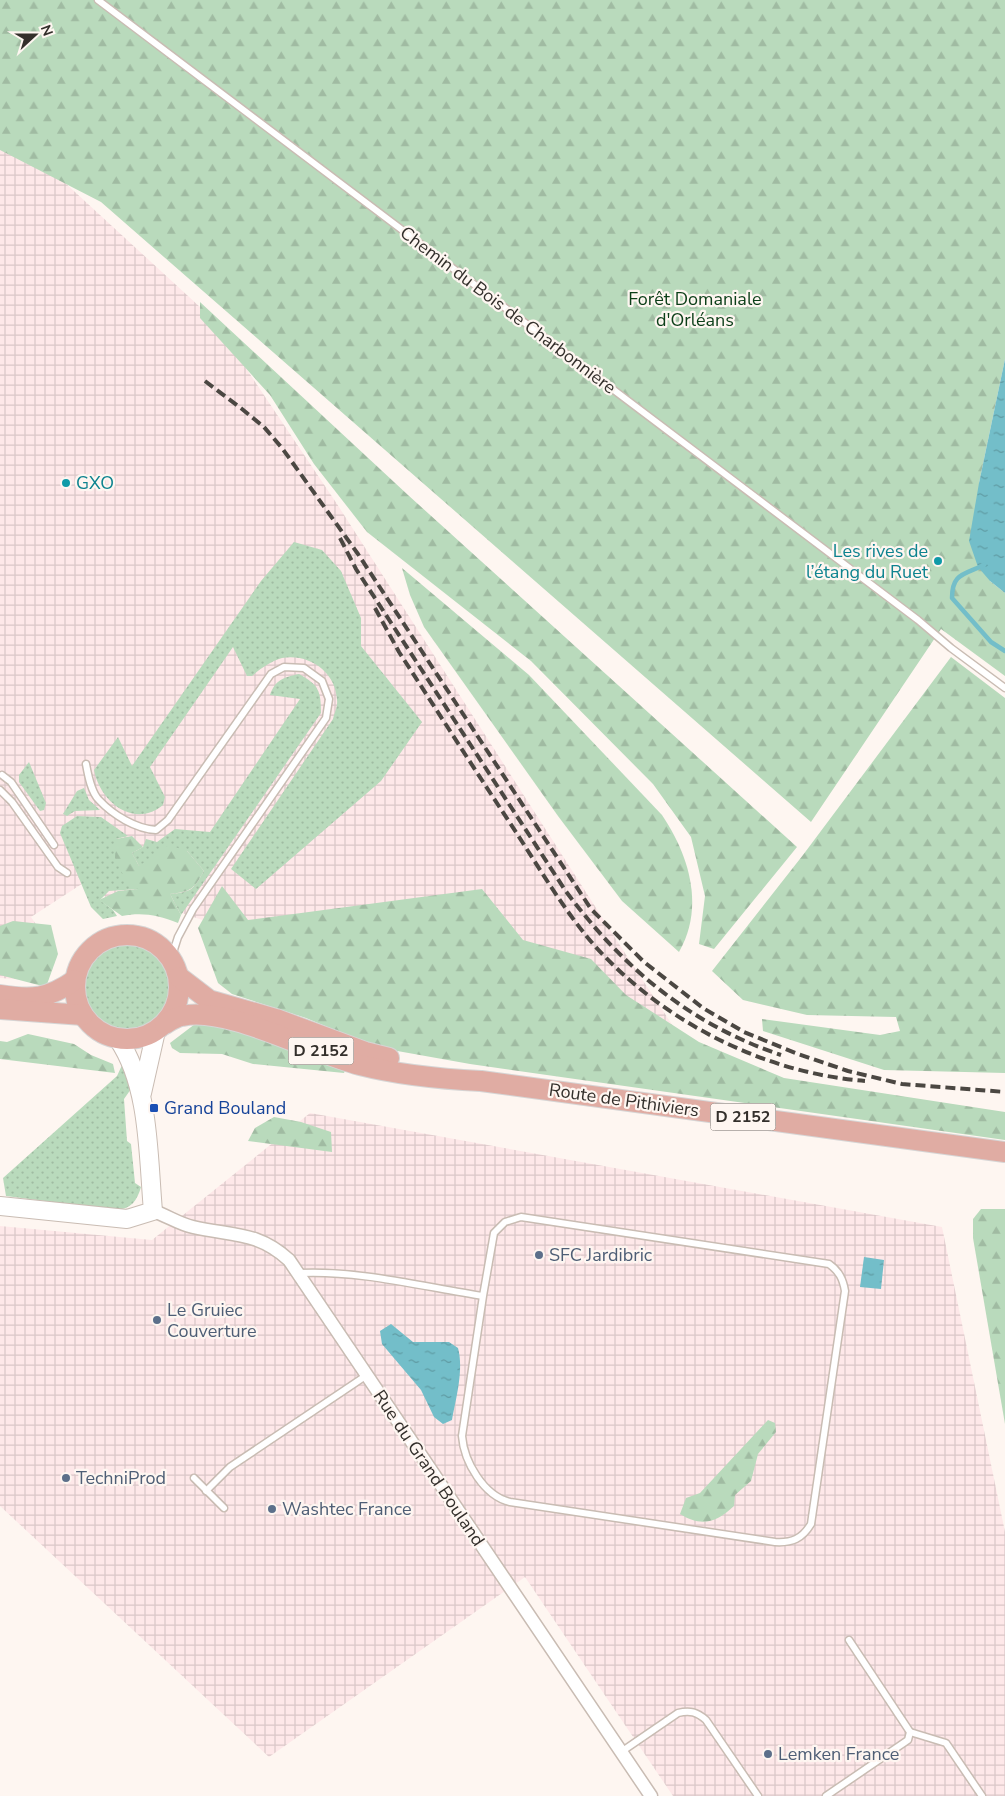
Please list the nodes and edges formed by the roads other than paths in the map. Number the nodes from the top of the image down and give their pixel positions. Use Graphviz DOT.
graph roads {
  1 [pos="98,0"];
  2 [pos="1005,688"];
  3 [pos="86,764"];
  4 [pos="2,776"];
  5 [pos="0,790"];
  6 [pos="54,845"];
  7 [pos="67,873"];
  8 [pos="171,959"];
  9 [pos="179,977"];
  10 [pos="75,980"];
  11 [pos="0,995"];
  12 [pos="0,1009"];
  13 [pos="83,1015"];
  14 [pos="160,1028"];
  15 [pos="118,1039"];
  16 [pos="481,1081"];
  17 [pos="142,1096"];
  18 [pos="1005,1152"];
  19 [pos="0,1206"];
  20 [pos="153,1211"];
  21 [pos="299,1273"];
  22 [pos="483,1296"];
  23 [pos="367,1375"];
  24 [pos="194,1478"];
  25 [pos="206,1491"];
  26 [pos="224,1508"];
  27 [pos="849,1640"];
  28 [pos="910,1732"];
  29 [pos="621,1752"];
  30 [pos="651,1796"];
  31 [pos="758,1796"];
  32 [pos="826,1796"];
  33 [pos="982,1796"];
  1 -- 2 [label="lane, Chemin du Bois de Charbonnière"];
  3 -- 8 [label="lane"];
  4 -- 6 [label="lane"];
  5 -- 7 [label="lane"];
  8 -- 9 [label="main road"];
  8 -- 10 [label="main road"];
  9 -- 14 [label="main road"];
  9 -- 16 [label="main road, Route de Pithiviers / D 2152"];
  10 -- 11 [label="main road"];
  10 -- 13 [label="main road"];
  12 -- 13 [label="main road"];
  13 -- 15 [label="main road"];
  14 -- 15 [label="main road"];
  14 -- 16 [label="main road, Route de Pithiviers / D 2152"];
  14 -- 17 [label="street"];
  15 -- 17 [label="street"];
  16 -- 18 [label="main road, Route de Pithiviers / D 2152"];
  17 -- 20 [label="street"];
  19 -- 20 [label="street"];
  20 -- 21 [label="street, Rue du Grand Bouland"];
  21 -- 22 [label="lane"];
  21 -- 23 [label="street, Rue du Grand Bouland"];
  22 -- 22 [label="lane"];
  23 -- 25 [label="lane"];
  23 -- 29 [label="street, Rue du Grand Bouland"];
  24 -- 25 [label="lane"];
  25 -- 26 [label="lane"];
  27 -- 28 [label="lane"];
  28 -- 32 [label="lane"];
  28 -- 33 [label="lane"];
  29 -- 30 [label="street, Rue du Grand Bouland"];
  29 -- 31 [label="lane"];
}
